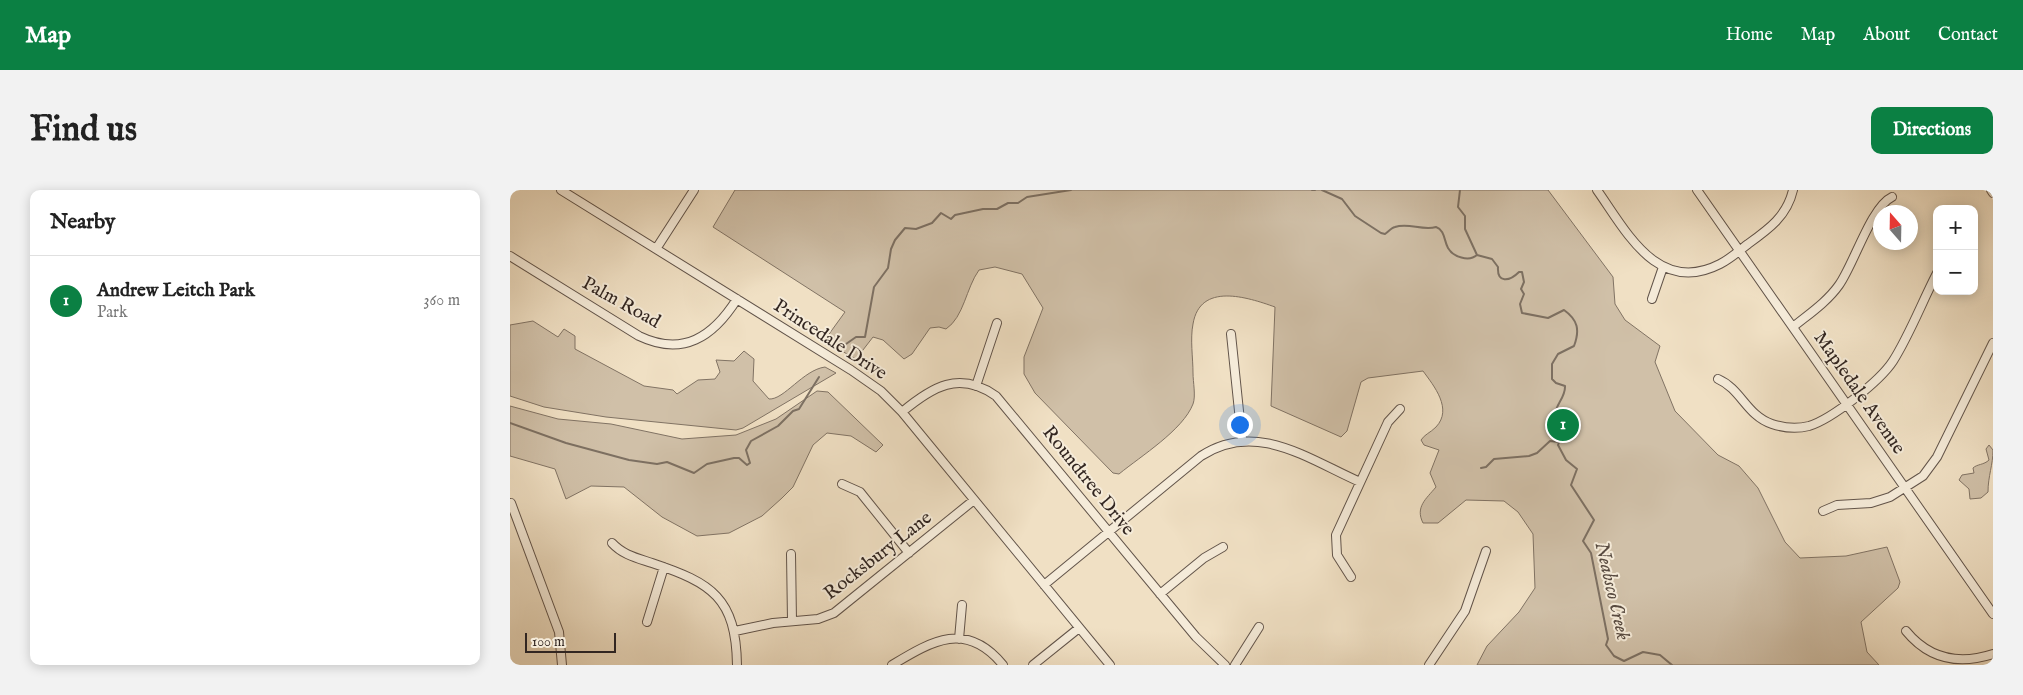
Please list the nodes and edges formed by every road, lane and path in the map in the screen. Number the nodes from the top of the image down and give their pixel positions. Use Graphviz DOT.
graph roads {
  1 [pos="561,190"];
  2 [pos="694,190"];
  3 [pos="1597,190"];
  4 [pos="1697,190"];
  5 [pos="1793,190"];
  6 [pos="1892,196"];
  7 [pos="656,249"];
  8 [pos="1740,250"];
  9 [pos="510,256"];
  10 [pos="1663,267"];
  11 [pos="1933,281"];
  12 [pos="737,299"];
  13 [pos="1652,299"];
  14 [pos="997,323"];
  15 [pos="1793,327"];
  16 [pos="1231,334"];
  17 [pos="1993,343"];
  18 [pos="1718,380"];
  19 [pos="976,386"];
  20 [pos="1846,403"];
  21 [pos="1400,409"];
  22 [pos="902,412"];
  23 [pos="1242,440"];
  24 [pos="1360,482"];
  25 [pos="842,484"];
  26 [pos="1906,489"];
  27 [pos="974,500"];
  28 [pos="511,503"];
  29 [pos="1823,511"];
  30 [pos="1108,532"];
  31 [pos="612,543"];
  32 [pos="1223,547"];
  33 [pos="1486,551"];
  34 [pos="909,553"];
  35 [pos="791,554"];
  36 [pos="664,567"];
  37 [pos="1351,577"];
  38 [pos="1044,585"];
  39 [pos="1160,594"];
  40 [pos="962,605"];
  41 [pos="1993,614"];
  42 [pos="792,620"];
  43 [pos="647,622"];
  44 [pos="1079,628"];
  45 [pos="1259,628"];
  46 [pos="735,631"];
  47 [pos="1906,631"];
  48 [pos="959,639"];
  49 [pos="1993,654"];
  50 [pos="1962,664"];
  51 [pos="562,665"];
  52 [pos="737,665"];
  53 [pos="892,665"];
  54 [pos="1003,665"];
  55 [pos="1033,665"];
  56 [pos="1110,665"];
  57 [pos="1225,665"];
  58 [pos="1235,665"];
  59 [pos="1429,665"];
  1 -- 7 [label="street, Princedale Drive"];
  2 -- 7 [label="street"];
  3 -- 10 [label="street"];
  4 -- 8 [label="street, Mapledale Avenue"];
  5 -- 8 [label="street"];
  6 -- 15 [label="street"];
  7 -- 12 [label="street, Princedale Drive"];
  8 -- 10 [label="street"];
  8 -- 15 [label="street, Mapledale Avenue"];
  9 -- 12 [label="street, Palm Road"];
  10 -- 13 [label="street"];
  11 -- 20 [label="street"];
  12 -- 22 [label="street, Princedale Drive"];
  14 -- 19 [label="street"];
  15 -- 20 [label="street, Mapledale Avenue"];
  16 -- 23 [label="street"];
  17 -- 26 [label="street"];
  18 -- 20 [label="street"];
  19 -- 22 [label="street, Roundtree Drive"];
  19 -- 30 [label="street, Roundtree Drive"];
  20 -- 26 [label="street, Mapledale Avenue"];
  21 -- 24 [label="street"];
  22 -- 27 [label="street, Princedale Drive"];
  23 -- 24 [label="street"];
  23 -- 30 [label="street"];
  24 -- 37 [label="street"];
  25 -- 34 [label="street"];
  26 -- 29 [label="street"];
  26 -- 41 [label="street, Mapledale Avenue"];
  27 -- 34 [label="street, Rocksbury Lane"];
  27 -- 38 [label="street, Princedale Drive"];
  28 -- 51 [label="street"];
  30 -- 38 [label="street"];
  30 -- 39 [label="street, Roundtree Drive"];
  31 -- 36 [label="street"];
  32 -- 39 [label="street"];
  33 -- 59 [label="street"];
  34 -- 42 [label="street, Rocksbury Lane"];
  35 -- 42 [label="street"];
  36 -- 43 [label="street"];
  36 -- 46 [label="street"];
  38 -- 44 [label="street, Princedale Drive"];
  39 -- 57 [label="street, Roundtree Drive"];
  40 -- 48 [label="street"];
  42 -- 46 [label="street, Rocksbury Lane"];
  44 -- 55 [label="street"];
  44 -- 56 [label="street, Princedale Drive"];
  45 -- 58 [label="street"];
  46 -- 52 [label="street"];
  47 -- 50 [label="street"];
  48 -- 53 [label="street"];
  48 -- 54 [label="street"];
  49 -- 50 [label="street"];
}
